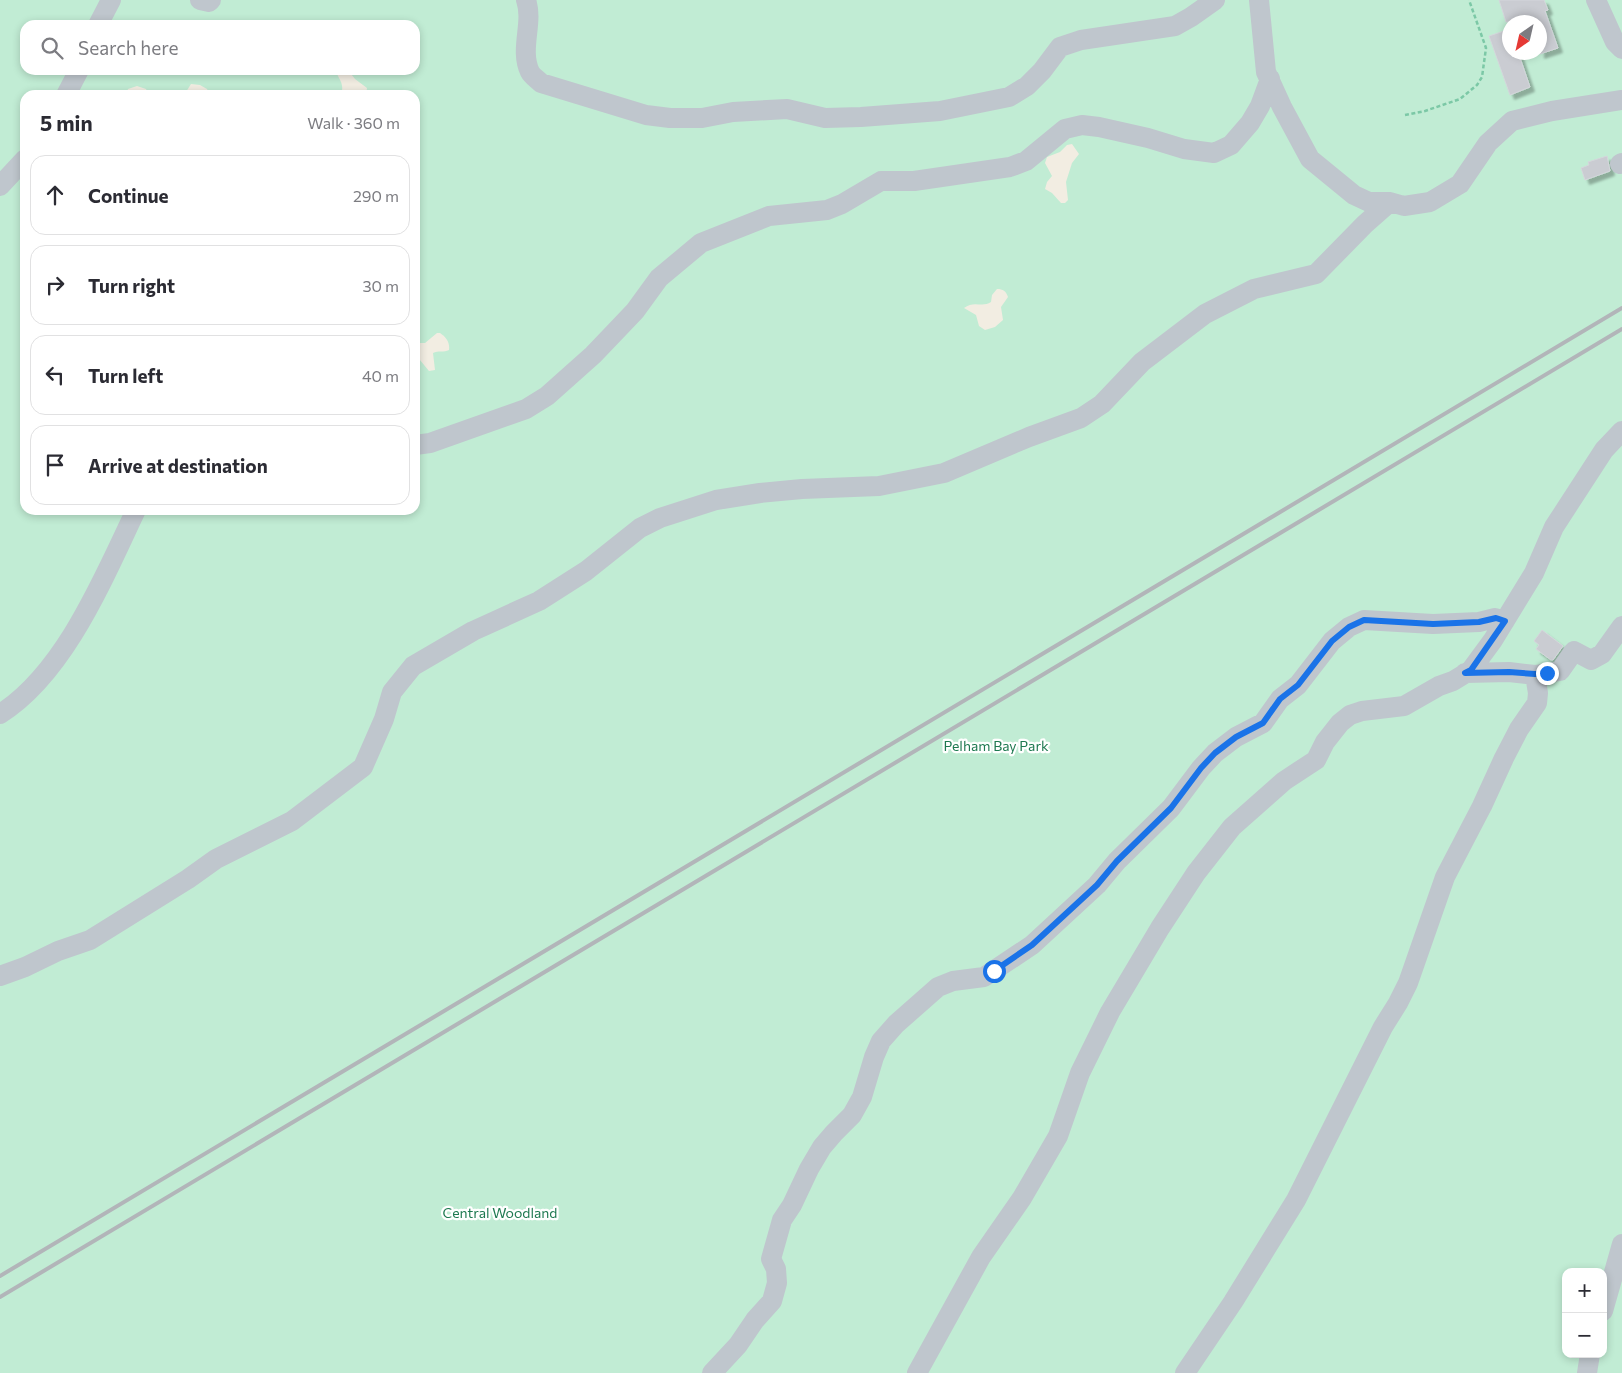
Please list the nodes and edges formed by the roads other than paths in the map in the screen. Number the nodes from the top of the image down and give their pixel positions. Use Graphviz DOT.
graph roads {
  1 [pos="111,0"];
  2 [pos="200,0"];
  3 [pos="211,0"];
  4 [pos="526,0"];
  5 [pos="1215,0"];
  6 [pos="1259,0"];
  7 [pos="1596,0"];
  8 [pos="100,20"];
  9 [pos="1622,49"];
  10 [pos="76,75"];
  11 [pos="1270,79"];
  12 [pos="69,90"];
  13 [pos="1622,100"];
  14 [pos="20,164"];
  15 [pos="0,186"];
  16 [pos="1354,195"];
  17 [pos="1390,202"];
  18 [pos="1355,234"];
  19 [pos="1622,431"];
  20 [pos="420,444"];
  21 [pos="134,515"];
  22 [pos="1505,621"];
  23 [pos="1622,626"];
  24 [pos="1465,673"];
  25 [pos="1535,674"];
  26 [pos="0,714"];
  27 [pos="0,976"];
  28 [pos="1622,1244"];
  29 [pos="1607,1297"];
  30 [pos="1590,1358"];
  31 [pos="712,1373"];
  32 [pos="917,1373"];
  33 [pos="1185,1373"];
  34 [pos="1588,1373"];
  1 -- 8 [label="lane"];
  2 -- 3 [label="lane"];
  4 -- 5 [label="lane"];
  6 -- 11 [label="lane"];
  7 -- 9 [label="lane"];
  10 -- 12 [label="lane"];
  11 -- 16 [label="lane"];
  11 -- 20 [label="lane"];
  13 -- 17 [label="lane"];
  14 -- 15 [label="lane"];
  16 -- 17 [label="lane"];
  16 -- 18 [label="lane"];
  17 -- 18 [label="lane"];
  18 -- 27 [label="lane"];
  19 -- 22 [label="lane"];
  21 -- 26 [label="lane"];
  22 -- 24 [label="lane"];
  22 -- 31 [label="lane"];
  23 -- 25 [label="lane"];
  24 -- 25 [label="lane"];
  24 -- 32 [label="lane"];
  25 -- 33 [label="lane"];
  28 -- 29 [label="lane"];
  30 -- 34 [label="lane"];
}
